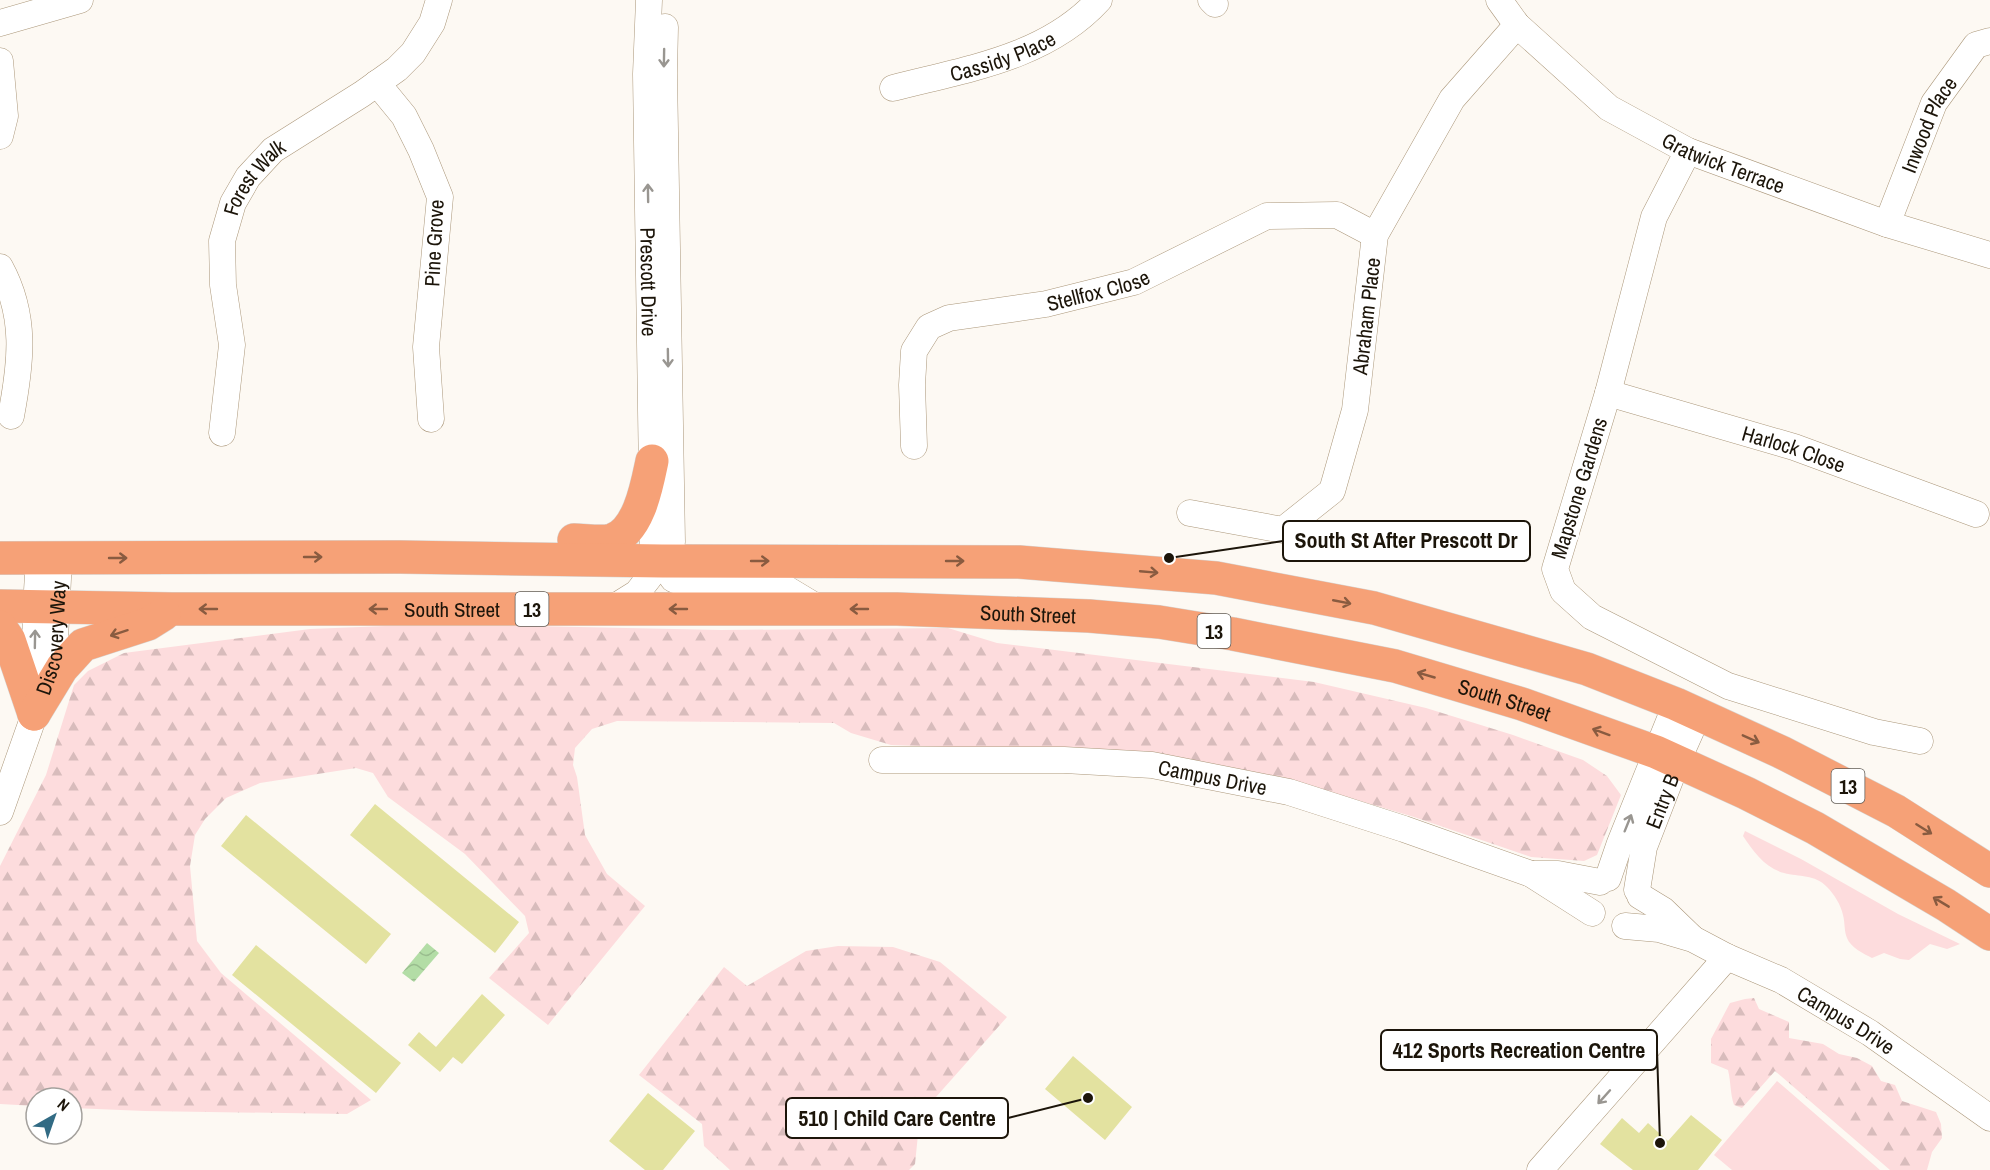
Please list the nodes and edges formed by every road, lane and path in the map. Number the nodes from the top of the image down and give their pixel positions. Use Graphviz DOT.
graph roads {
  1 [pos="80,0"];
  2 [pos="439,0"];
  3 [pos="649,0"];
  4 [pos="666,0"];
  5 [pos="1099,0"];
  6 [pos="1499,0"];
  7 [pos="0,23"];
  8 [pos="1517,25"];
  9 [pos="1990,41"];
  10 [pos="0,61"];
  11 [pos="377,83"];
  12 [pos="893,88"];
  13 [pos="0,136"];
  14 [pos="1688,152"];
  15 [pos="1887,224"];
  16 [pos="1375,235"];
  17 [pos="1990,255"];
  18 [pos="0,267"];
  19 [pos="1608,393"];
  20 [pos="11,416"];
  21 [pos="431,419"];
  22 [pos="222,433"];
  23 [pos="914,446"];
  24 [pos="651,461"];
  25 [pos="1190,513"];
  26 [pos="1976,514"];
  27 [pos="672,527"];
  28 [pos="472,557"];
  29 [pos="0,558"];
  30 [pos="49,558"];
  31 [pos="701,560"];
  32 [pos="662,561"];
  33 [pos="0,606"];
  34 [pos="47,607"];
  35 [pos="613,608"];
  36 [pos="172,609"];
  37 [pos="820,609"];
  38 [pos="0,627"];
  39 [pos="1687,710"];
  40 [pos="34,714"];
  41 [pos="1920,741"];
  42 [pos="1666,757"];
  43 [pos="882,760"];
  44 [pos="0,812"];
  45 [pos="1990,871"];
  46 [pos="1530,874"];
  47 [pos="1604,880"];
  48 [pos="1638,893"];
  49 [pos="1592,913"];
  50 [pos="1625,926"];
  51 [pos="1990,934"];
  52 [pos="1693,939"];
  53 [pos="1726,957"];
  54 [pos="1990,1118"];
  55 [pos="1540,1170"];
  1 -- 7 [label="street"];
  2 -- 11 [label="street, Forest Walk"];
  24 -- 3 [label="street, Prescott Drive, one-way"];
  4 -- 27 [label="street, Prescott Drive, one-way"];
  5 -- 12 [label="street, Cassidy Place"];
  6 -- 8 [label="street, Gratwick Terrace"];
  8 -- 14 [label="street, Gratwick Terrace"];
  8 -- 16 [label="street, Abraham Place"];
  9 -- 15 [label="street, Inwood Place"];
  10 -- 13 [label="street"];
  11 -- 21 [label="street, Pine Grove"];
  11 -- 22 [label="street, Forest Walk"];
  14 -- 15 [label="street, Gratwick Terrace"];
  14 -- 19 [label="street, Mapstone Gardens"];
  15 -- 17 [label="street, Gratwick Terrace"];
  16 -- 23 [label="street, Stellfox Close"];
  16 -- 25 [label="street, Abraham Place"];
  18 -- 20 [label="street"];
  19 -- 26 [label="street, Harlock Close"];
  19 -- 41 [label="street, Mapstone Gardens"];
  24 -- 28 [label="highway"];
  24 -- 32 [label="street, Prescott Drive"];
  27 -- 31 [label="street"];
  27 -- 32 [label="street, Prescott Drive"];
  30 -- 28 [label="highway, 13, one-way"];
  28 -- 32 [label="highway, 13"];
  29 -- 30 [label="highway, 13"];
  30 -- 34 [label="street, Discovery Way"];
  31 -- 32 [label="highway, 13"];
  31 -- 39 [label="highway, 13, one-way"];
  32 -- 35 [label="street, Prescott Drive"];
  32 -- 37 [label="street, Prescott Drive"];
  33 -- 34 [label="highway, South Street / 13"];
  34 -- 36 [label="highway, South Street / 13"];
  34 -- 40 [label="street, Discovery Way"];
  35 -- 36 [label="highway, South Street / 13, one-way"];
  37 -- 35 [label="highway, South Street / 13, one-way"];
  36 -- 40 [label="highway, one-way"];
  42 -- 37 [label="highway, South Street / 13, one-way"];
  38 -- 40 [label="highway"];
  39 -- 42 [label="street, Entry B"];
  39 -- 45 [label="highway, 13, one-way"];
  40 -- 44 [label="street, Discovery Way"];
  47 -- 42 [label="street, Entry B, one-way"];
  42 -- 48 [label="street, Entry B"];
  51 -- 42 [label="highway, South Street / 13, one-way"];
  43 -- 46 [label="street, Campus Drive"];
  46 -- 47 [label="street, Campus Drive"];
  46 -- 49 [label="street, Campus Drive"];
  47 -- 48 [label="street, Campus Drive"];
  47 -- 49 [label="street"];
  48 -- 50 [label="street"];
  48 -- 52 [label="street, Campus Drive"];
  49 -- 50 [label="street, Campus Drive"];
  50 -- 52 [label="street, Campus Drive"];
  52 -- 53 [label="street, Campus Drive"];
  53 -- 54 [label="street, Campus Drive"];
  53 -- 55 [label="street, one-way"];
}
